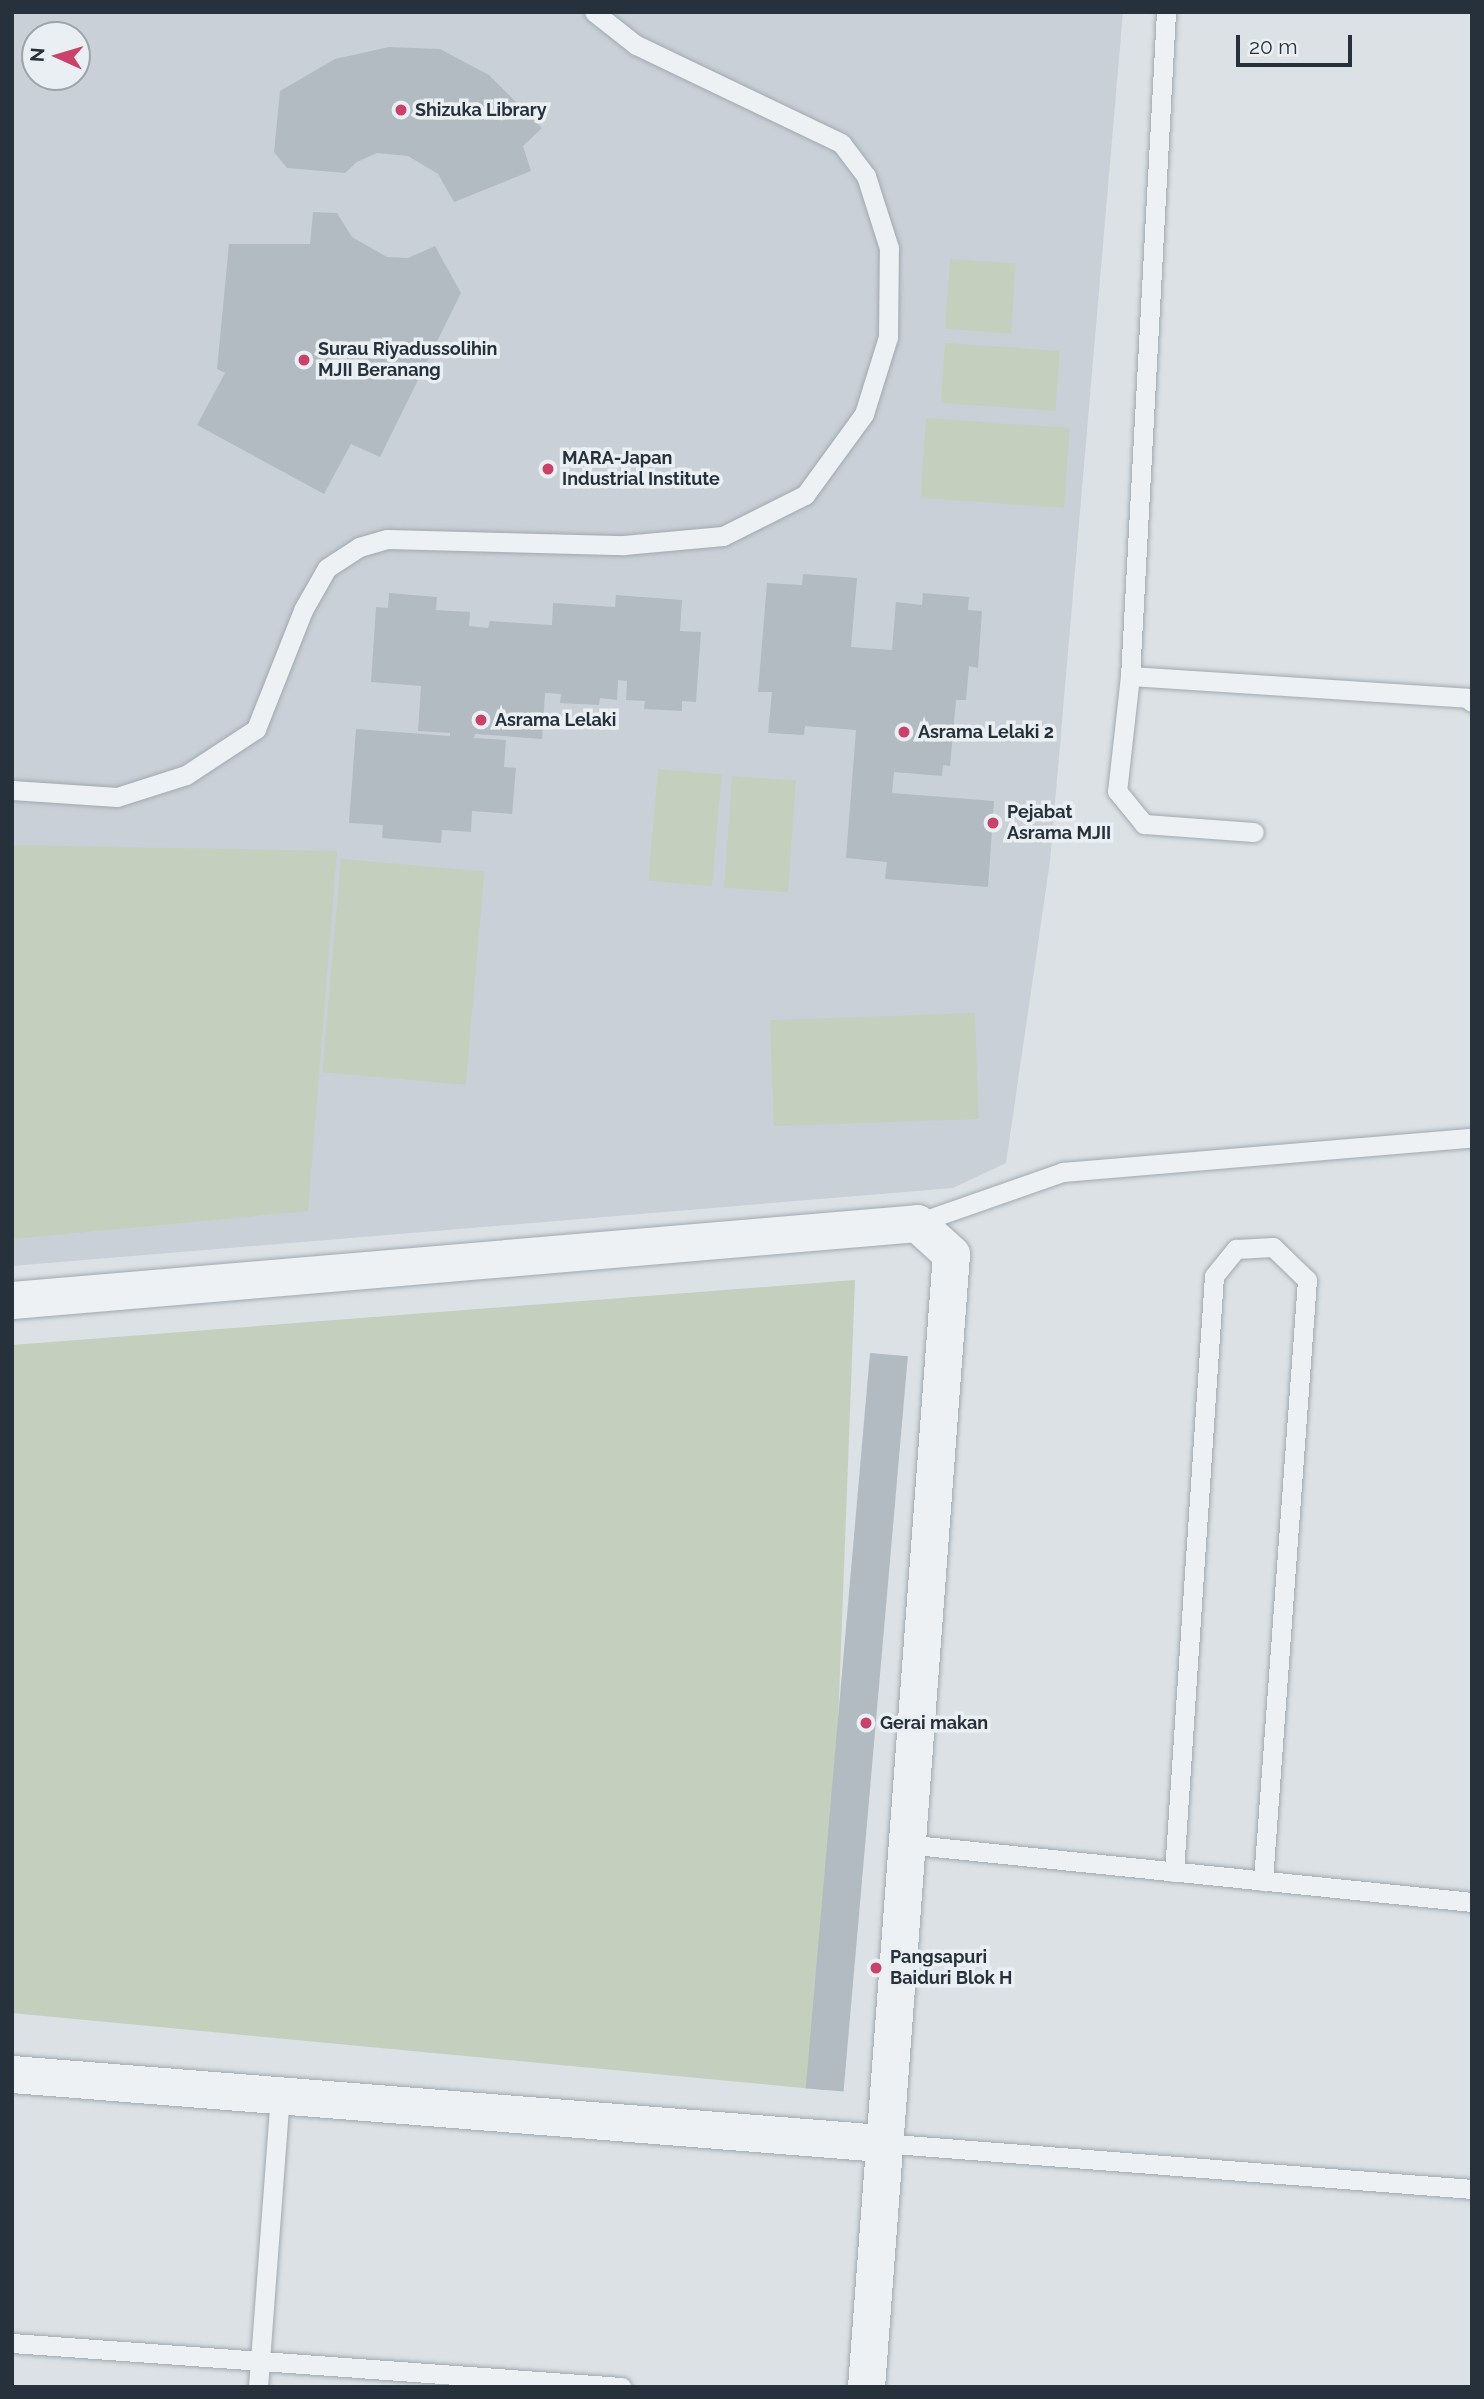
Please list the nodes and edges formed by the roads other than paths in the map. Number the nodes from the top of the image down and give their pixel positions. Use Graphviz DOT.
graph roads {
  1 [pos="594,12"];
  2 [pos="1166,12"];
  3 [pos="1129,676"];
  4 [pos="1472,702"];
  5 [pos="12,790"];
  6 [pos="1254,832"];
  7 [pos="1472,1138"];
  8 [pos="917,1223"];
  9 [pos="12,1300"];
  10 [pos="905,1844"];
  11 [pos="1174,1872"];
  12 [pos="1263,1881"];
  13 [pos="1472,1902"];
  14 [pos="12,2074"];
  15 [pos="280,2095"];
  16 [pos="881,2143"];
  17 [pos="1472,2189"];
  18 [pos="12,2343"];
  19 [pos="260,2361"];
  20 [pos="500,2383"];
  21 [pos="586,2386"];
  22 [pos="258,2387"];
  23 [pos="621,2387"];
  24 [pos="866,2387"];
  1 -- 5 [label="lane"];
  2 -- 3 [label="lane"];
  3 -- 4 [label="lane"];
  3 -- 6 [label="lane"];
  7 -- 8 [label="lane"];
  8 -- 9 [label="street"];
  8 -- 10 [label="street"];
  10 -- 11 [label="lane"];
  10 -- 16 [label="street"];
  11 -- 12 [label="lane"];
  11 -- 12 [label="lane"];
  12 -- 13 [label="lane"];
  14 -- 15 [label="street"];
  15 -- 16 [label="street"];
  15 -- 19 [label="lane"];
  16 -- 17 [label="lane"];
  16 -- 24 [label="street"];
  18 -- 19 [label="lane"];
  19 -- 20 [label="lane"];
  19 -- 22 [label="lane"];
  20 -- 21 [label="lane"];
  21 -- 23 [label="lane"];
}
